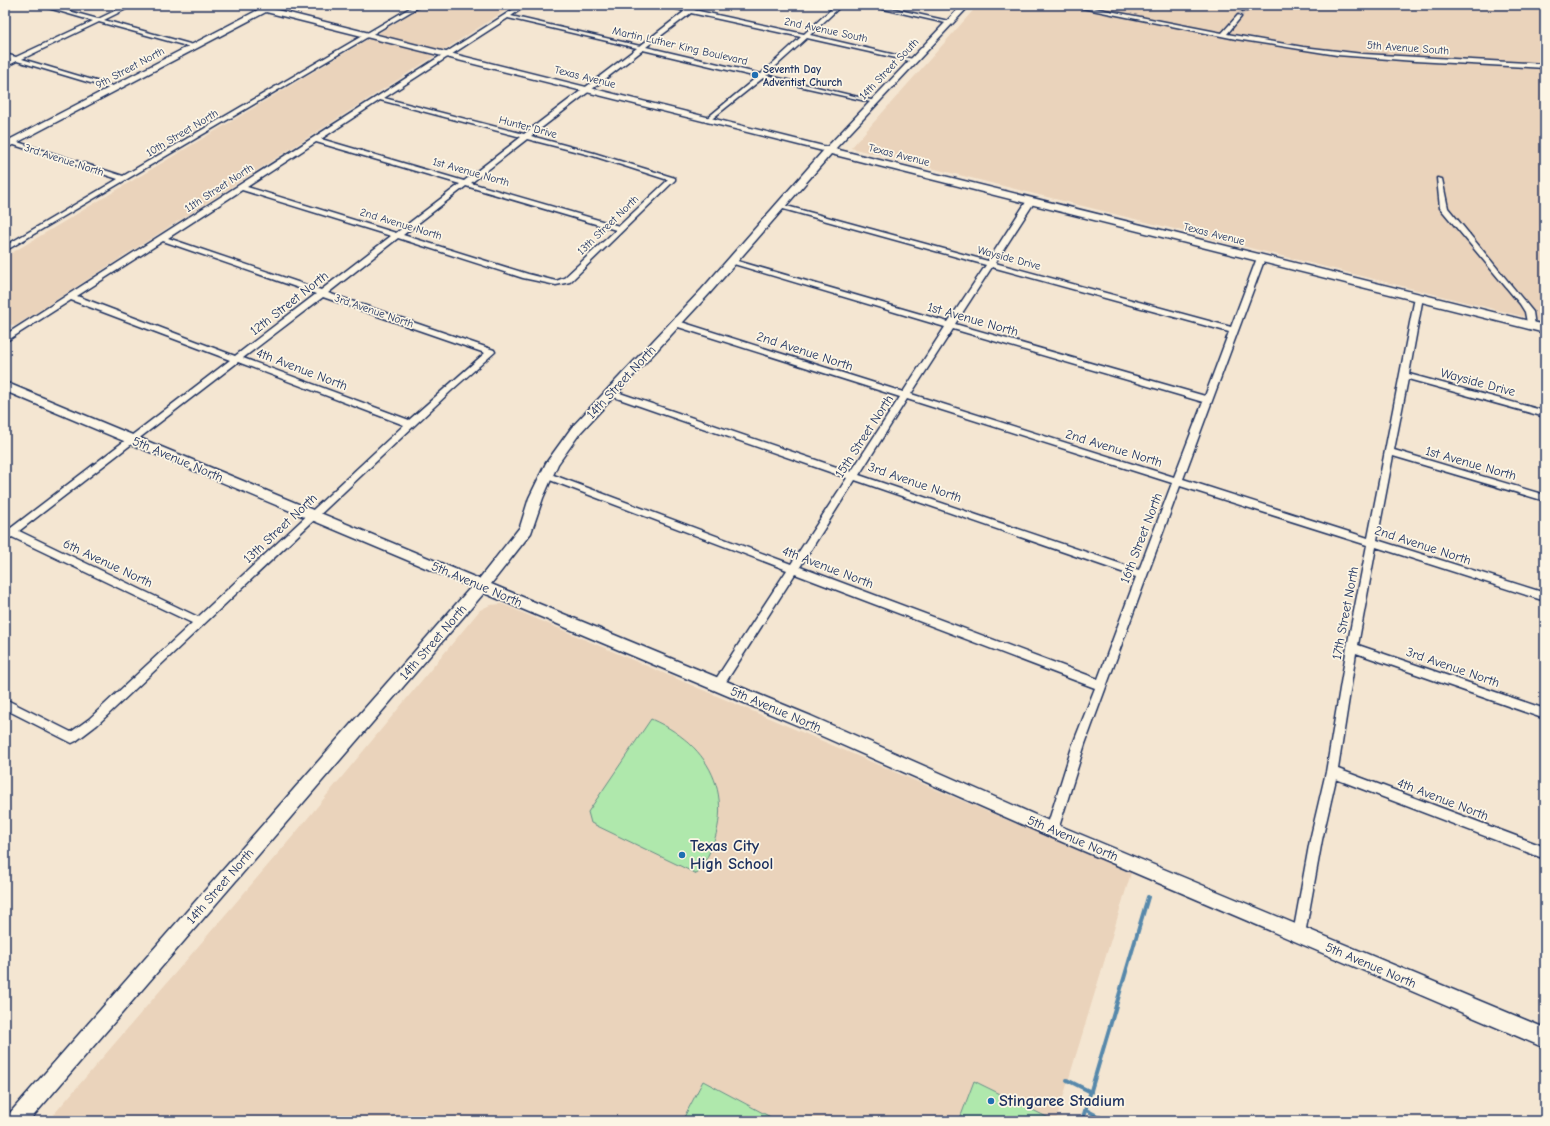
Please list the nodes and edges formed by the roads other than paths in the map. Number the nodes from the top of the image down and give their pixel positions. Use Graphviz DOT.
graph roads {
  1 [pos="41,5"];
  2 [pos="131,5"];
  3 [pos="248,5"];
  4 [pos="419,5"];
  5 [pos="524,5"];
  6 [pos="664,5"];
  7 [pos="697,5"];
  8 [pos="839,5"];
  9 [pos="869,5"];
  10 [pos="966,5"];
  11 [pos="1070,5"];
  12 [pos="269,7"];
  13 [pos="689,11"];
  14 [pos="506,16"];
  15 [pos="1238,17"];
  16 [pos="98,20"];
  17 [pos="950,22"];
  18 [pos="368,35"];
  19 [pos="1222,35"];
  20 [pos="805,36"];
  21 [pos="194,46"];
  22 [pos="641,48"];
  23 [pos="446,54"];
  24 [pos="5,56"];
  25 [pos="16,59"];
  26 [pos="914,60"];
  27 [pos="5,65"];
  28 [pos="1545,66"];
  29 [pos="762,76"];
  30 [pos="114,88"];
  31 [pos="587,90"];
  32 [pos="378,98"];
  33 [pos="873,102"];
  34 [pos="708,120"];
  35 [pos="525,137"];
  36 [pos="315,139"];
  37 [pos="7,143"];
  38 [pos="830,150"];
  39 [pos="124,179"];
  40 [pos="671,179"];
  41 [pos="1439,179"];
  42 [pos="465,183"];
  43 [pos="241,187"];
  44 [pos="1031,201"];
  45 [pos="780,206"];
  46 [pos="621,229"];
  47 [pos="397,235"];
  48 [pos="162,238"];
  49 [pos="5,249"];
  50 [pos="1261,258"];
  51 [pos="731,262"];
  52 [pos="990,264"];
  53 [pos="555,283"];
  54 [pos="322,293"];
  55 [pos="71,297"];
  56 [pos="1418,297"];
  57 [pos="675,323"];
  58 [pos="950,326"];
  59 [pos="1531,326"];
  60 [pos="1545,329"];
  61 [pos="1233,330"];
  62 [pos="5,340"];
  63 [pos="487,355"];
  64 [pos="236,359"];
  65 [pos="1404,375"];
  66 [pos="5,386"];
  67 [pos="611,393"];
  68 [pos="905,396"];
  69 [pos="1207,400"];
  70 [pos="1545,414"];
  71 [pos="410,424"];
  72 [pos="132,439"];
  73 [pos="1390,452"];
  74 [pos="545,475"];
  75 [pos="853,476"];
  76 [pos="1177,481"];
  77 [pos="1545,498"];
  78 [pos="313,516"];
  79 [pos="7,533"];
  80 [pos="1372,543"];
  81 [pos="793,569"];
  82 [pos="1141,575"];
  83 [pos="481,586"];
  84 [pos="1545,597"];
  85 [pos="199,622"];
  86 [pos="1352,647"];
  87 [pos="718,685"];
  88 [pos="1100,685"];
  89 [pos="5,704"];
  90 [pos="1545,714"];
  91 [pos="1332,772"];
  92 [pos="1052,830"];
  93 [pos="1545,853"];
  94 [pos="1299,934"];
  95 [pos="1545,1038"];
  96 [pos="16,1121"];
  1 -- 16 [label="street"];
  2 -- 16 [label="street"];
  3 -- 12 [label="street, Texas Avenue"];
  4 -- 18 [label="street, 10th Street North"];
  5 -- 14 [label="street, 11th Street North"];
  6 -- 13 [label="street, 2nd Avenue South"];
  7 -- 13 [label="street, 12th Street North"];
  8 -- 20 [label="street"];
  9 -- 17 [label="street"];
  10 -- 17 [label="street, 14th Street South"];
  11 -- 19 [label="street, 5th Avenue South"];
  12 -- 18 [label="street, Texas Avenue"];
  12 -- 21 [label="street, 9th Street North"];
  13 -- 20 [label="street, 2nd Avenue South"];
  13 -- 22 [label="street, 12th Street North"];
  14 -- 22 [label="street, Martin Luther King Boulevard"];
  14 -- 23 [label="street, 11th Street North"];
  15 -- 19 [label="street"];
  16 -- 21 [label="street"];
  16 -- 25 [label="street"];
  17 -- 26 [label="street, 14th Street South"];
  18 -- 23 [label="street, Texas Avenue"];
  18 -- 39 [label="street, 10th Street North"];
  19 -- 28 [label="street, 5th Avenue South"];
  20 -- 26 [label="street, 2nd Avenue South"];
  20 -- 29 [label="street"];
  21 -- 30 [label="street, 9th Street North"];
  22 -- 29 [label="street, Martin Luther King Boulevard"];
  22 -- 31 [label="street, 12th Street North"];
  23 -- 31 [label="street, Texas Avenue"];
  23 -- 32 [label="street, 11th Street North"];
  24 -- 25 [label="street"];
  25 -- 27 [label="street"];
  25 -- 30 [label="street"];
  26 -- 33 [label="street, 14th Street South"];
  29 -- 33 [label="street, Martin Luther King Boulevard"];
  29 -- 34 [label="street"];
  30 -- 37 [label="street, 9th Street North"];
  31 -- 34 [label="street, Texas Avenue"];
  31 -- 35 [label="street, 12th Street North"];
  32 -- 35 [label="street, Hunter Drive"];
  32 -- 36 [label="street, 11th Street North"];
  33 -- 38 [label="street, 14th Street South"];
  34 -- 38 [label="street, Texas Avenue"];
  35 -- 40 [label="street, Hunter Drive"];
  35 -- 42 [label="street, 12th Street North"];
  36 -- 42 [label="street, 1st Avenue North"];
  36 -- 43 [label="street, 11th Street North"];
  37 -- 39 [label="street, 3rd Avenue North"];
  38 -- 44 [label="street, Texas Avenue"];
  38 -- 45 [label="street, 14th Street North"];
  39 -- 49 [label="street, 10th Street North"];
  40 -- 46 [label="street, 13th Street North"];
  41 -- 59 [label="street"];
  42 -- 46 [label="street, 1st Avenue North"];
  42 -- 47 [label="street, 12th Street North"];
  43 -- 47 [label="street, 2nd Avenue North"];
  43 -- 48 [label="street, 11th Street North"];
  44 -- 50 [label="street, Texas Avenue"];
  44 -- 52 [label="street, 15th Street North"];
  45 -- 51 [label="street, 14th Street North"];
  45 -- 52 [label="street, Wayside Drive"];
  46 -- 53 [label="street, 13th Street North"];
  47 -- 53 [label="street, 2nd Avenue North"];
  47 -- 54 [label="street, 12th Street North"];
  48 -- 54 [label="street, 3rd Avenue North"];
  48 -- 55 [label="street, 11th Street North"];
  50 -- 56 [label="street, Texas Avenue"];
  50 -- 61 [label="street, 16th Street North"];
  51 -- 57 [label="street, 14th Street North"];
  51 -- 58 [label="street, 1st Avenue North"];
  52 -- 58 [label="street, 15th Street North"];
  52 -- 61 [label="street, Wayside Drive"];
  54 -- 63 [label="street, 3rd Avenue North"];
  54 -- 64 [label="street, 12th Street North"];
  55 -- 62 [label="street, 11th Street North"];
  55 -- 64 [label="street, 4th Avenue North"];
  56 -- 59 [label="street, Texas Avenue"];
  56 -- 65 [label="street, 17th Street North"];
  57 -- 67 [label="street, 14th Street North"];
  57 -- 68 [label="street, 2nd Avenue North"];
  58 -- 68 [label="street, 15th Street North"];
  58 -- 69 [label="street, 1st Avenue North"];
  59 -- 60 [label="street, Texas Avenue"];
  61 -- 69 [label="street, 16th Street North"];
  63 -- 71 [label="street, 13th Street North"];
  64 -- 71 [label="street, 4th Avenue North"];
  64 -- 72 [label="street, 12th Street North"];
  65 -- 70 [label="street, Wayside Drive"];
  65 -- 73 [label="street, 17th Street North"];
  66 -- 72 [label="street, 5th Avenue North"];
  67 -- 74 [label="street, 14th Street North"];
  67 -- 75 [label="street, 3rd Avenue North"];
  68 -- 75 [label="street, 15th Street North"];
  68 -- 76 [label="street, 2nd Avenue North"];
  69 -- 76 [label="street, 16th Street North"];
  71 -- 78 [label="street, 13th Street North"];
  72 -- 78 [label="street, 5th Avenue North"];
  72 -- 79 [label="street, 12th Street North"];
  73 -- 77 [label="street, 1st Avenue North"];
  73 -- 80 [label="street, 17th Street North"];
  74 -- 81 [label="street, 4th Avenue North"];
  74 -- 83 [label="street, 14th Street North"];
  75 -- 81 [label="street, 15th Street North"];
  75 -- 82 [label="street, 3rd Avenue North"];
  76 -- 80 [label="street, 2nd Avenue North"];
  76 -- 82 [label="street, 16th Street North"];
  78 -- 83 [label="street, 5th Avenue North"];
  78 -- 85 [label="street, 13th Street North"];
  79 -- 85 [label="street, 6th Avenue North"];
  80 -- 84 [label="street, 2nd Avenue North"];
  80 -- 86 [label="street, 17th Street North"];
  81 -- 87 [label="street, 15th Street North"];
  81 -- 88 [label="street, 4th Avenue North"];
  82 -- 88 [label="street, 16th Street North"];
  83 -- 87 [label="street, 5th Avenue North"];
  83 -- 96 [label="street, 14th Street North"];
  85 -- 89 [label="street, 13th Street North"];
  86 -- 90 [label="street, 3rd Avenue North"];
  86 -- 91 [label="street, 17th Street North"];
  87 -- 92 [label="street, 5th Avenue North"];
  88 -- 92 [label="street, 16th Street North"];
  91 -- 93 [label="street, 4th Avenue North"];
  91 -- 94 [label="street, 17th Street North"];
  92 -- 94 [label="street, 5th Avenue North"];
  94 -- 95 [label="street, 5th Avenue North"];
}
